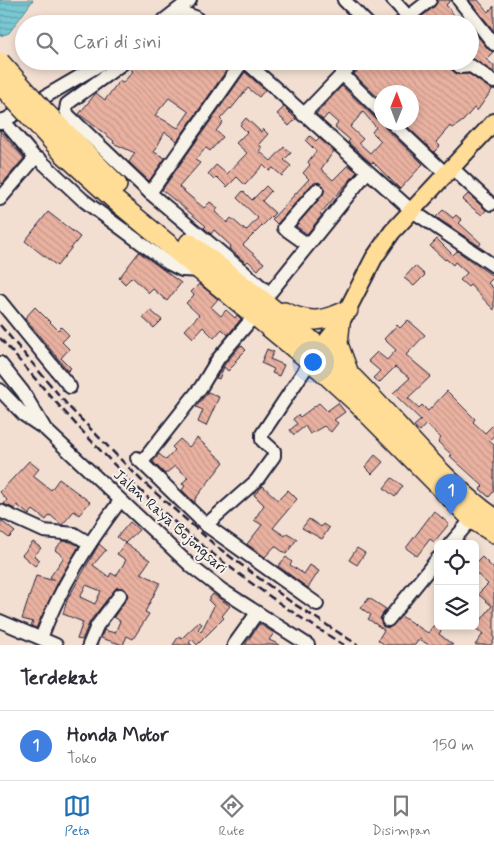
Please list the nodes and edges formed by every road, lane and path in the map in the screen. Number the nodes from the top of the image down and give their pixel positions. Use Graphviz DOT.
graph roads {
  1 [pos="190,0"];
  2 [pos="344,0"];
  3 [pos="393,0"];
  4 [pos="430,0"];
  5 [pos="459,0"];
  6 [pos="171,15"];
  7 [pos="359,15"];
  8 [pos="403,15"];
  9 [pos="414,15"];
  10 [pos="471,15"];
  11 [pos="479,25"];
  12 [pos="494,44"];
  13 [pos="0,62"];
  14 [pos="90,70"];
  15 [pos="114,70"];
  16 [pos="238,70"];
  17 [pos="254,70"];
  18 [pos="346,70"];
  19 [pos="477,70"];
  20 [pos="342,74"];
  21 [pos="494,82"];
  22 [pos="0,84"];
  23 [pos="374,105"];
  24 [pos="303,115"];
  25 [pos="41,118"];
  26 [pos="2,121"];
  27 [pos="494,122"];
  28 [pos="400,130"];
  29 [pos="34,158"];
  30 [pos="449,171"];
  31 [pos="367,172"];
  32 [pos="317,190"];
  33 [pos="150,193"];
  34 [pos="0,199"];
  35 [pos="491,204"];
  36 [pos="411,210"];
  37 [pos="308,245"];
  38 [pos="494,266"];
  39 [pos="202,271"];
  40 [pos="0,301"];
  41 [pos="262,303"];
  42 [pos="344,317"];
  43 [pos="311,352"];
  44 [pos="0,363"];
  45 [pos="351,377"];
  46 [pos="70,387"];
  47 [pos="0,390"];
  48 [pos="45,429"];
  49 [pos="120,501"];
  50 [pos="0,511"];
  51 [pos="494,518"];
  52 [pos="472,519"];
  53 [pos="206,525"];
  54 [pos="494,533"];
  55 [pos="454,540"];
  56 [pos="494,541"];
  57 [pos="90,543"];
  58 [pos="434,563"];
  59 [pos="120,595"];
  60 [pos="317,604"];
  61 [pos="258,614"];
  62 [pos="388,620"];
  63 [pos="0,621"];
  64 [pos="40,638"];
  65 [pos="56,645"];
  66 [pos="89,645"];
  67 [pos="234,645"];
  68 [pos="308,645"];
  1 -- 6 [label="street"];
  2 -- 7 [label="street"];
  3 -- 8 [label="street"];
  4 -- 9 [label="street"];
  5 -- 10 [label="street"];
  11 -- 12 [label="street"];
  13 -- 25 [label="highway, bridge"];
  14 -- 26 [label="street"];
  15 -- 33 [label="street"];
  16 -- 33 [label="street"];
  17 -- 24 [label="street"];
  18 -- 20 [label="street"];
  19 -- 21 [label="street"];
  20 -- 23 [label="street"];
  20 -- 24 [label="street"];
  22 -- 25 [label="highway, bridge"];
  24 -- 31 [label="street"];
  25 -- 39 [label="highway"];
  25 -- 41 [label="highway"];
  26 -- 29 [label="street"];
  27 -- 30 [label="main road"];
  28 -- 30 [label="street"];
  29 -- 34 [label="street"];
  29 -- 39 [label="street"];
  30 -- 35 [label="street"];
  30 -- 36 [label="main road"];
  31 -- 36 [label="street"];
  31 -- 37 [label="street"];
  32 -- 37 [label="street"];
  33 -- 41 [label="street"];
  36 -- 38 [label="street"];
  36 -- 42 [label="main road"];
  37 -- 41 [label="street"];
  39 -- 41 [label="highway"];
  40 -- 46 [label="street"];
  41 -- 42 [label="highway"];
  41 -- 43 [label="highway"];
  41 -- 53 [label="street"];
  42 -- 43 [label="main road"];
  42 -- 45 [label="highway"];
  43 -- 45 [label="highway"];
  43 -- 52 [label="highway"];
  43 -- 53 [label="street"];
  44 -- 48 [label="street, Jalan Raya Bojongsari"];
  45 -- 51 [label="highway"];
  47 -- 48 [label="street, Jalan Raya Bojongsari"];
  48 -- 49 [label="street, Jalan Raya Bojongsari"];
  49 -- 57 [label="street"];
  49 -- 61 [label="street, Jalan Raya Bojongsari"];
  50 -- 57 [label="street"];
  52 -- 54 [label="highway"];
  52 -- 55 [label="street"];
  52 -- 56 [label="main road"];
  53 -- 60 [label="street"];
  57 -- 64 [label="street"];
  58 -- 62 [label="street"];
  59 -- 66 [label="street"];
  61 -- 67 [label="street"];
  61 -- 68 [label="street, Jalan Raya Bojongsari"];
  63 -- 64 [label="street"];
  64 -- 65 [label="street"];
}
